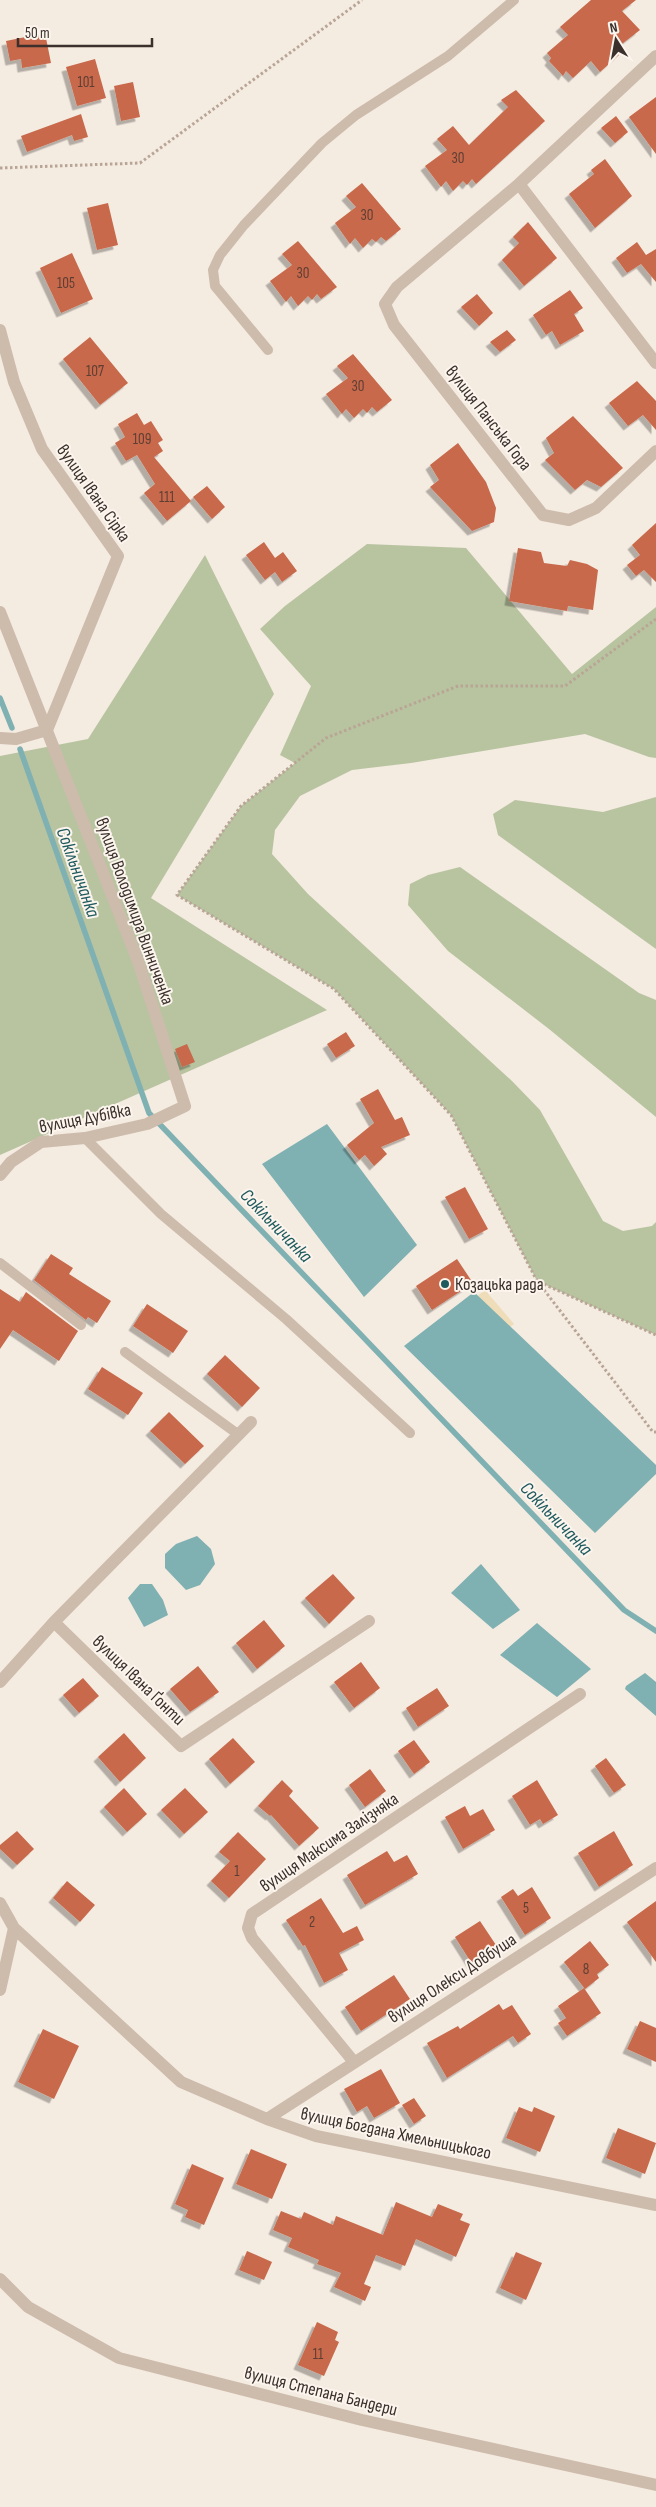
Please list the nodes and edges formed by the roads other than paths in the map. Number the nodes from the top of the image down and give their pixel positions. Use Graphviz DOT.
graph roads {
  1 [pos="514,0"];
  2 [pos="656,56"];
  3 [pos="519,184"];
  4 [pos="0,330"];
  5 [pos="268,350"];
  6 [pos="656,363"];
  7 [pos="656,451"];
  8 [pos="0,612"];
  9 [pos="47,730"];
  10 [pos="0,738"];
  11 [pos="185,1106"];
  12 [pos="85,1138"];
  13 [pos="0,1175"];
  14 [pos="0,1263"];
  15 [pos="81,1325"];
  16 [pos="125,1352"];
  17 [pos="251,1422"];
  18 [pos="410,1434"];
  19 [pos="239,1435"];
  20 [pos="369,1621"];
  21 [pos="54,1622"];
  22 [pos="0,1682"];
  23 [pos="580,1694"];
  24 [pos="656,1868"];
  25 [pos="0,1903"];
  26 [pos="14,1928"];
  27 [pos="0,1990"];
  28 [pos="354,2062"];
  29 [pos="266,2119"];
  30 [pos="656,2205"];
  31 [pos="0,2279"];
  32 [pos="656,2485"];
  1 -- 5 [label="lane"];
  2 -- 3 [label="street"];
  3 -- 6 [label="street"];
  3 -- 7 [label="street, вулиця Панська Гора"];
  4 -- 9 [label="street, вулиця Івана Сірка"];
  8 -- 9 [label="street, вулиця Володимира Винниченка"];
  9 -- 10 [label="street"];
  9 -- 11 [label="street, вулиця Володимира Винниченка"];
  11 -- 12 [label="street, вулиця Дубівка"];
  12 -- 13 [label="street, вулиця Дубівка"];
  12 -- 18 [label="lane"];
  14 -- 15 [label="lane"];
  16 -- 19 [label="lane"];
  17 -- 19 [label="street"];
  19 -- 21 [label="street"];
  20 -- 21 [label="street, вулиця Івана Ґонти"];
  21 -- 22 [label="street"];
  23 -- 28 [label="street, вулиця Максима Залізняка"];
  24 -- 28 [label="street, вулиця Олекси Довбуша"];
  25 -- 26 [label="street, вулиця Богдана Хмельницького"];
  26 -- 27 [label="street"];
  26 -- 29 [label="street, вулиця Богдана Хмельницького"];
  28 -- 29 [label="street, вулиця Олекси Довбуша"];
  29 -- 30 [label="street, вулиця Богдана Хмельницького"];
  31 -- 32 [label="street, вулиця Степана Бандери"];
}
